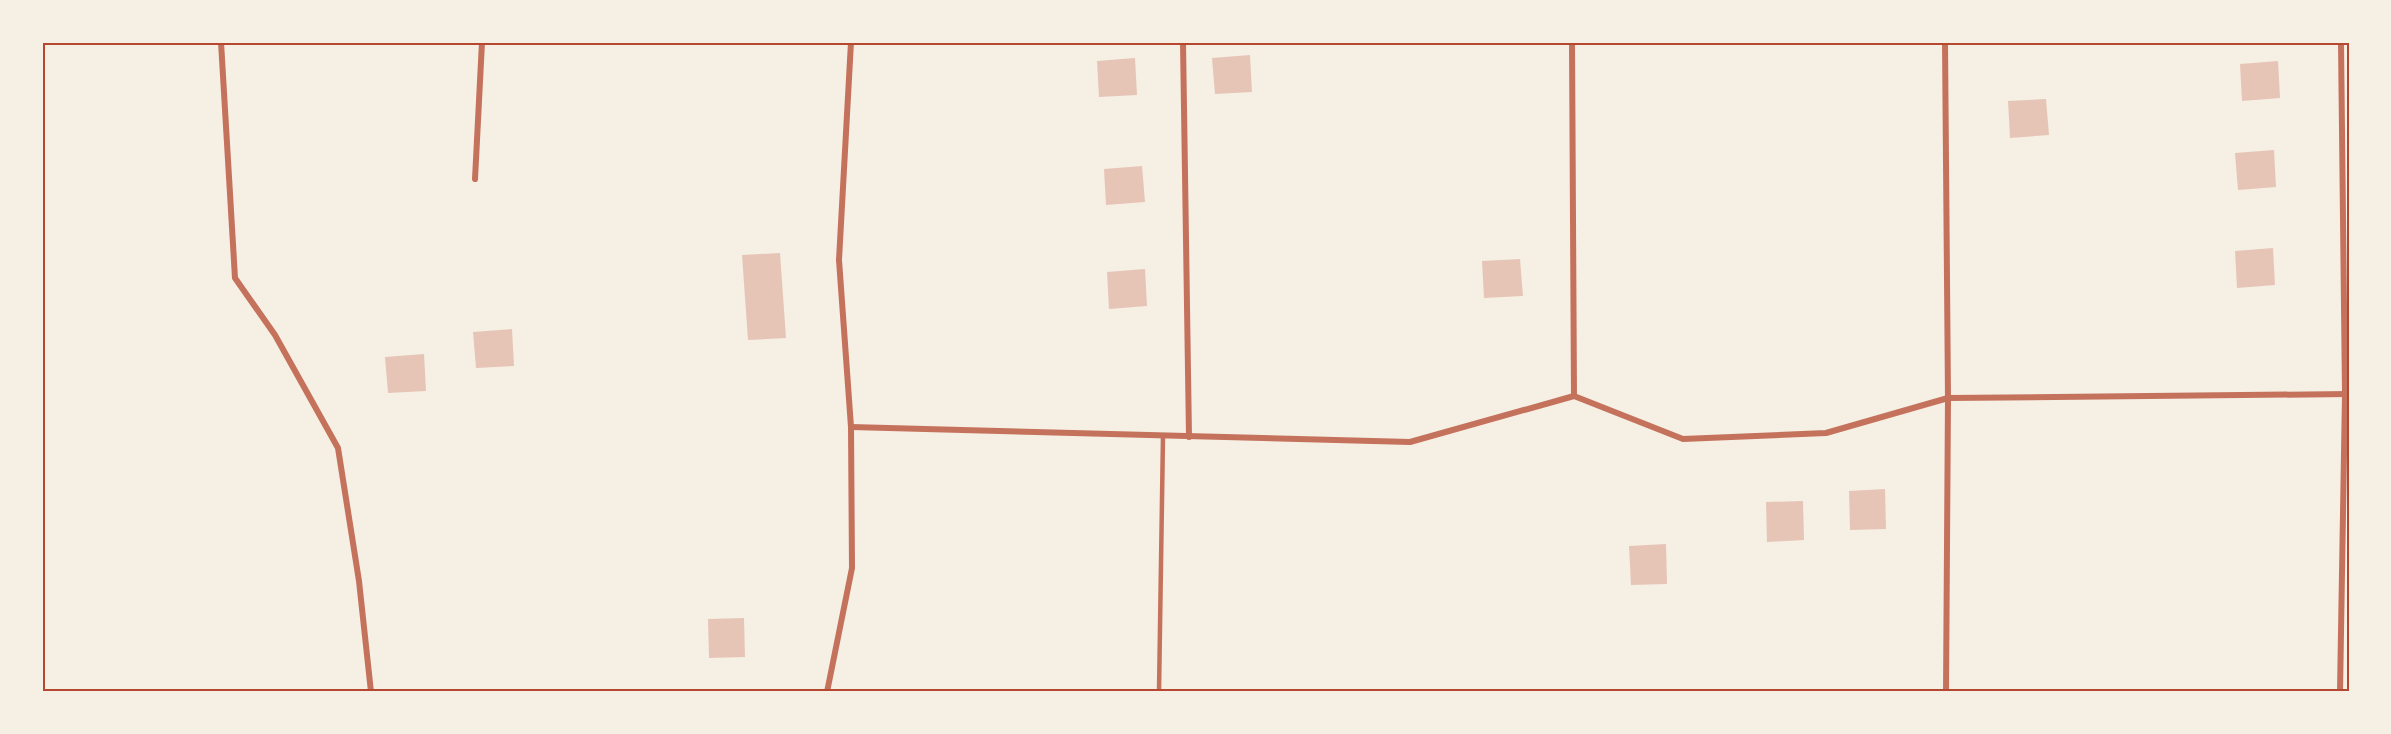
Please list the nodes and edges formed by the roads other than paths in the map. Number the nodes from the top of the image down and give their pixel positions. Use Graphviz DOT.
graph roads {
  1 [pos="221,42"];
  2 [pos="482,42"];
  3 [pos="851,42"];
  4 [pos="1183,42"];
  5 [pos="1572,42"];
  6 [pos="1945,42"];
  7 [pos="2341,42"];
  8 [pos="475,179"];
  9 [pos="2347,394"];
  10 [pos="1574,396"];
  11 [pos="1948,398"];
  12 [pos="851,427"];
  13 [pos="1163,435"];
  14 [pos="1190,437"];
  15 [pos="371,692"];
  16 [pos="827,692"];
  17 [pos="1159,692"];
  18 [pos="1946,692"];
  19 [pos="2340,692"];
  1 -- 15 [label="street"];
  2 -- 8 [label="street"];
  3 -- 12 [label="street"];
  4 -- 14 [label="street"];
  5 -- 10 [label="street"];
  6 -- 11 [label="street"];
  7 -- 9 [label="street"];
  9 -- 11 [label="street"];
  9 -- 19 [label="street"];
  10 -- 11 [label="street"];
  10 -- 14 [label="street"];
  11 -- 18 [label="street"];
  12 -- 13 [label="street"];
  12 -- 16 [label="street"];
  13 -- 14 [label="street"];
  13 -- 17 [label="lane"];
}
